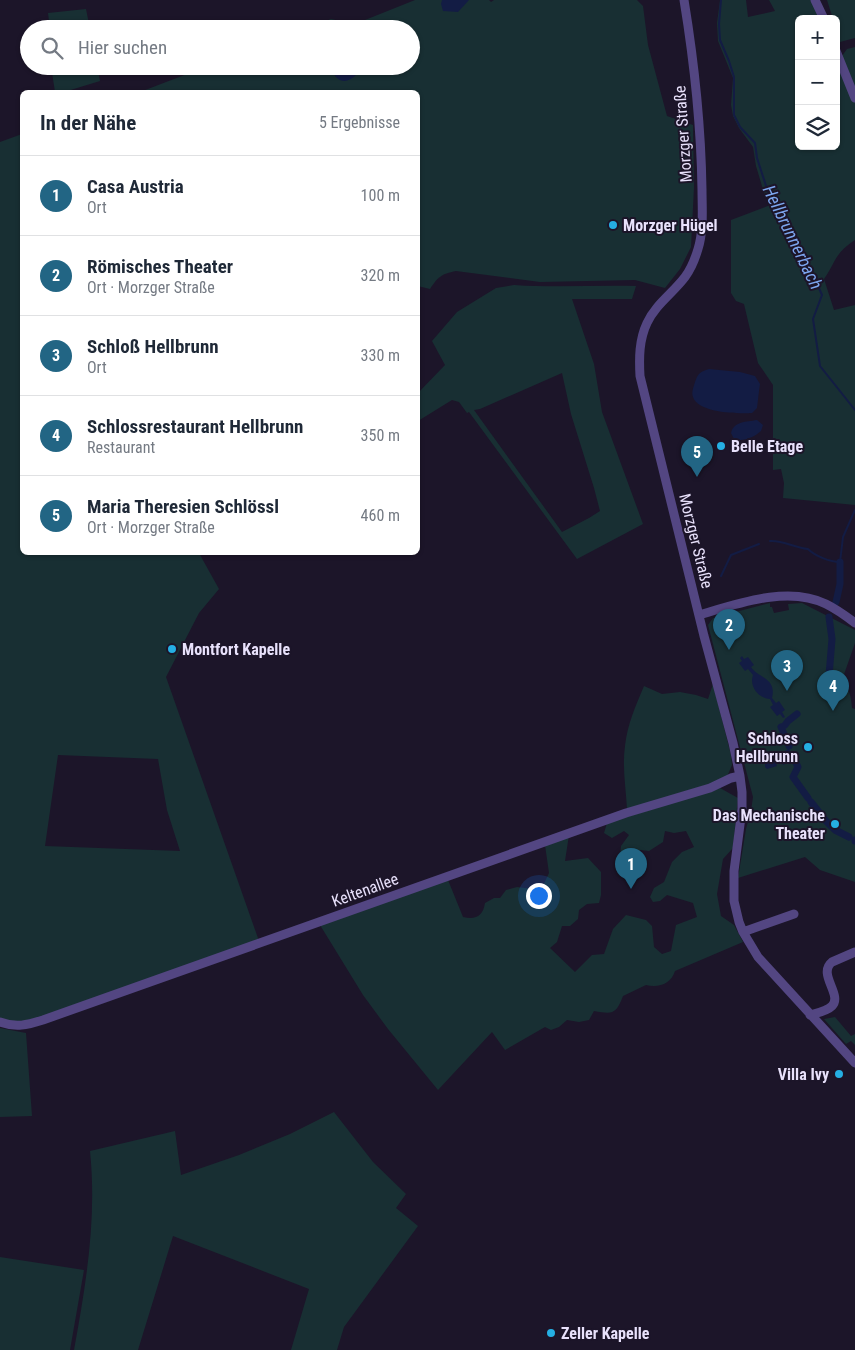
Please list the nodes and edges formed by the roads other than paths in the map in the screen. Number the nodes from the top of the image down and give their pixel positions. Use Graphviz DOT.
graph roads {
  1 [pos="684,0"];
  2 [pos="815,0"];
  3 [pos="822,15"];
  4 [pos="840,60"];
  5 [pos="855,98"];
  6 [pos="699,615"];
  7 [pos="855,623"];
  8 [pos="740,776"];
  9 [pos="794,914"];
  10 [pos="743,932"];
  11 [pos="855,952"];
  12 [pos="810,1015"];
  13 [pos="0,1022"];
  14 [pos="855,1063"];
  1 -- 6 [label="street, Morzger Straße"];
  2 -- 3 [label="street"];
  4 -- 5 [label="street"];
  6 -- 7 [label="street"];
  6 -- 8 [label="street, Morzger Straße"];
  8 -- 10 [label="street, Morzger Straße"];
  8 -- 13 [label="street, Keltenallee"];
  9 -- 10 [label="street"];
  10 -- 12 [label="street, Morzger Straße"];
  11 -- 12 [label="street"];
  12 -- 14 [label="street, Morzger Straße"];
}
